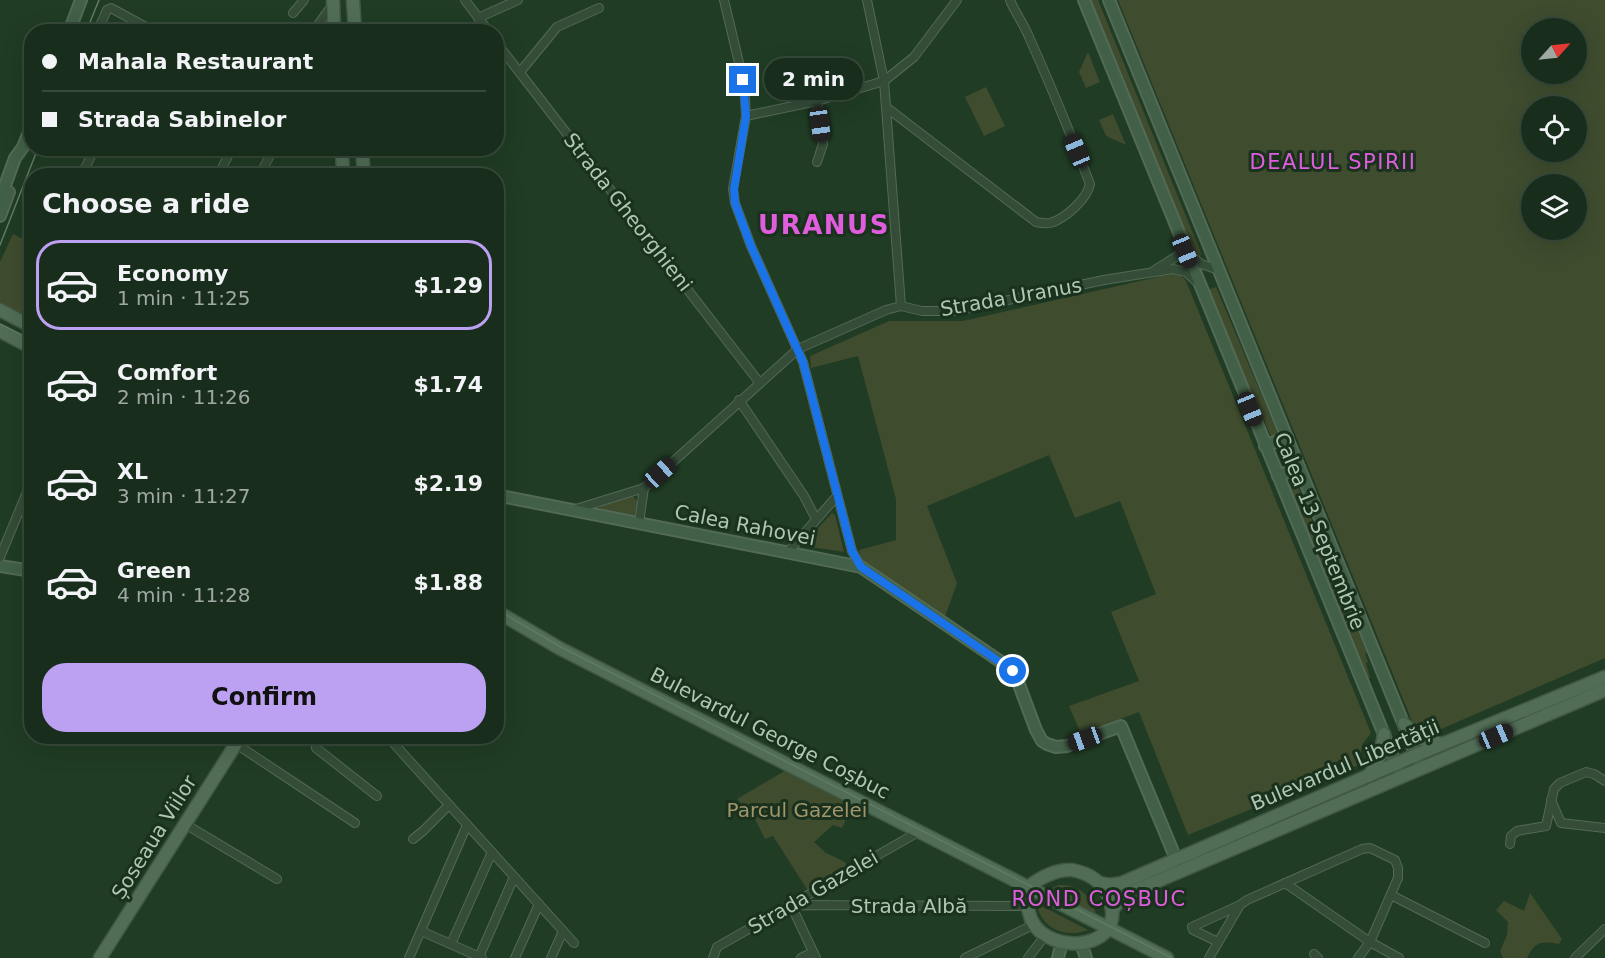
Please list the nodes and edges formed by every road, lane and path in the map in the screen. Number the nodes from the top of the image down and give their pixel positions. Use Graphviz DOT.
graph roads {
  1 [pos="81,0"];
  2 [pos="304,0"];
  3 [pos="353,0"];
  4 [pos="465,0"];
  5 [pos="518,0"];
  6 [pos="724,0"];
  7 [pos="867,0"];
  8 [pos="957,0"];
  9 [pos="1010,0"];
  10 [pos="1084,0"];
  11 [pos="1109,0"];
  12 [pos="333,2"];
  13 [pos="599,8"];
  14 [pos="293,12"];
  15 [pos="478,18"];
  16 [pos="321,20"];
  17 [pos="72,24"];
  18 [pos="101,24"];
  19 [pos="139,24"];
  20 [pos="318,24"];
  21 [pos="331,24"];
  22 [pos="334,24"];
  23 [pos="354,24"];
  24 [pos="483,24"];
  25 [pos="504,52"];
  26 [pos="520,72"];
  27 [pos="884,81"];
  28 [pos="817,101"];
  29 [pos="886,107"];
  30 [pos="746,116"];
  31 [pos="23,147"];
  32 [pos="817,162"];
  33 [pos="0,199"];
  34 [pos="0,216"];
  35 [pos="1185,251"];
  36 [pos="1219,270"];
  37 [pos="1151,272"];
  38 [pos="1199,285"];
  39 [pos="901,306"];
  40 [pos="0,310"];
  41 [pos="24,323"];
  42 [pos="0,331"];
  43 [pos="24,344"];
  44 [pos="798,349"];
  45 [pos="759,382"];
  46 [pos="739,400"];
  47 [pos="1287,437"];
  48 [pos="1265,446"];
  49 [pos="1299,467"];
  50 [pos="1278,476"];
  51 [pos="644,488"];
  52 [pos="837,496"];
  53 [pos="504,497"];
  54 [pos="24,499"];
  55 [pos="574,510"];
  56 [pos="816,519"];
  57 [pos="639,523"];
  58 [pos="787,553"];
  59 [pos="0,557"];
  60 [pos="0,566"];
  61 [pos="861,567"];
  62 [pos="24,570"];
  63 [pos="504,618"];
  64 [pos="1605,677"];
  65 [pos="1605,690"];
  66 [pos="1404,724"];
  67 [pos="1384,734"];
  68 [pos="235,744"];
  69 [pos="244,744"];
  70 [pos="315,744"];
  71 [pos="394,744"];
  72 [pos="1444,744"];
  73 [pos="1419,761"];
  74 [pos="1399,770"];
  75 [pos="1369,776"];
  76 [pos="1605,781"];
  77 [pos="377,796"];
  78 [pos="1551,799"];
  79 [pos="449,805"];
  80 [pos="355,823"];
  81 [pos="1561,823"];
  82 [pos="185,824"];
  83 [pos="467,825"];
  84 [pos="1546,825"];
  85 [pos="1605,828"];
  86 [pos="920,831"];
  87 [pos="413,838"];
  88 [pos="1510,844"];
  89 [pos="492,852"];
  90 [pos="1176,859"];
  91 [pos="514,877"];
  92 [pos="277,879"];
  93 [pos="1100,883"];
  94 [pos="1285,883"];
  95 [pos="1028,887"];
  96 [pos="1391,895"];
  97 [pos="539,904"];
  98 [pos="790,905"];
  99 [pos="1240,905"];
  100 [pos="1027,906"];
  101 [pos="1113,909"];
  102 [pos="1033,925"];
  103 [pos="1110,929"];
  104 [pos="1605,929"];
  105 [pos="421,931"];
  106 [pos="563,931"];
  107 [pos="1044,937"];
  108 [pos="1218,942"];
  109 [pos="1370,942"];
  110 [pos="574,943"];
  111 [pos="1485,943"];
  112 [pos="451,944"];
  113 [pos="1060,952"];
  114 [pos="1084,952"];
  115 [pos="814,955"];
  116 [pos="481,957"];
  117 [pos="100,958"];
  118 [pos="409,958"];
  119 [pos="515,958"];
  120 [pos="551,958"];
  121 [pos="713,958"];
  122 [pos="801,958"];
  123 [pos="965,958"];
  124 [pos="1028,958"];
  125 [pos="1167,958"];
  126 [pos="1209,958"];
  127 [pos="1358,958"];
  128 [pos="1399,958"];
  129 [pos="1575,958"];
  1 -- 17 [label="main road"];
  2 -- 14 [label="street"];
  3 -- 23 [label="main road"];
  4 -- 15 [label="street"];
  5 -- 15 [label="street"];
  6 -- 30 [label="street"];
  7 -- 27 [label="street"];
  8 -- 27 [label="street"];
  9 -- 29 [label="street"];
  10 -- 35 [label="main road, Calea 13 Septembrie"];
  11 -- 36 [label="main road, Calea 13 Septembrie"];
  12 -- 16 [label="street"];
  12 -- 22 [label="main road"];
  13 -- 26 [label="street"];
  15 -- 24 [label="street"];
  16 -- 20 [label="street"];
  16 -- 21 [label="street"];
  18 -- 19 [label="street"];
  25 -- 26 [label="street, Strada Gheorghieni"];
  26 -- 45 [label="street, Strada Gheorghieni"];
  27 -- 28 [label="street"];
  27 -- 29 [label="street"];
  28 -- 30 [label="street"];
  28 -- 32 [label="street"];
  29 -- 39 [label="street"];
  30 -- 44 [label="street"];
  31 -- 33 [label="main road"];
  31 -- 34 [label="main road"];
  35 -- 36 [label="street"];
  35 -- 37 [label="street, Strada Uranus"];
  35 -- 38 [label="main road, Calea 13 Septembrie"];
  36 -- 47 [label="main road, Calea 13 Septembrie"];
  37 -- 38 [label="street, Strada Uranus"];
  37 -- 39 [label="street, Strada Uranus"];
  38 -- 48 [label="main road, Calea 13 Septembrie"];
  39 -- 44 [label="street, Strada Uranus"];
  40 -- 41 [label="main road"];
  42 -- 43 [label="main road"];
  44 -- 45 [label="street, Strada Uranus"];
  44 -- 52 [label="street"];
  45 -- 46 [label="street, Strada Uranus"];
  46 -- 51 [label="street, Strada Uranus"];
  46 -- 56 [label="street"];
  47 -- 48 [label="main road"];
  47 -- 49 [label="main road, Calea 13 Septembrie"];
  48 -- 50 [label="main road, Calea 13 Septembrie"];
  49 -- 50 [label="main road"];
  49 -- 66 [label="main road, Calea 13 Septembrie"];
  50 -- 67 [label="main road, Calea 13 Septembrie"];
  51 -- 55 [label="street, Strada Uranus"];
  51 -- 57 [label="street"];
  52 -- 56 [label="street"];
  52 -- 61 [label="street"];
  53 -- 55 [label="main road, Calea Rahovei"];
  54 -- 59 [label="street"];
  55 -- 57 [label="main road, Calea Rahovei"];
  56 -- 58 [label="street"];
  57 -- 58 [label="main road, Calea Rahovei"];
  58 -- 61 [label="main road, Calea Rahovei"];
  60 -- 62 [label="main road"];
  61 -- 90 [label="main road, Calea Rahovei"];
  63 -- 86 [label="main road, Bulevardul George Coșbuc"];
  64 -- 72 [label="main road, Bulevardul Libertății"];
  65 -- 73 [label="main road, Bulevardul Libertății"];
  66 -- 72 [label="main road"];
  66 -- 73 [label="main road, Calea 13 Septembrie"];
  67 -- 74 [label="main road, Calea 13 Septembrie"];
  67 -- 75 [label="main road"];
  68 -- 82 [label="main road, Șoseaua Viilor"];
  69 -- 80 [label="street"];
  70 -- 77 [label="street"];
  71 -- 79 [label="street"];
  72 -- 73 [label="main road, Bulevardul Libertății"];
  73 -- 74 [label="main road, Bulevardul Libertății"];
  74 -- 75 [label="main road, Bulevardul Libertății"];
  74 -- 101 [label="main road, Bulevardul Libertății"];
  75 -- 90 [label="main road, Bulevardul Libertății"];
  76 -- 78 [label="street"];
  78 -- 81 [label="street"];
  78 -- 84 [label="street"];
  79 -- 83 [label="street"];
  79 -- 87 [label="street"];
  81 -- 84 [label="street"];
  81 -- 85 [label="street"];
  82 -- 92 [label="street"];
  82 -- 117 [label="main road, Șoseaua Viilor"];
  83 -- 89 [label="street"];
  83 -- 105 [label="street"];
  84 -- 88 [label="street"];
  86 -- 95 [label="main road, Bulevardul George Coșbuc"];
  86 -- 98 [label="street, Strada Gazelei"];
  89 -- 91 [label="street"];
  89 -- 112 [label="street"];
  90 -- 93 [label="main road, Bulevardul Libertății"];
  91 -- 97 [label="street"];
  91 -- 116 [label="street"];
  93 -- 95 [label="main road"];
  93 -- 101 [label="main road"];
  94 -- 96 [label="street"];
  94 -- 99 [label="street"];
  94 -- 109 [label="street"];
  95 -- 100 [label="main road"];
  95 -- 103 [label="main road, Bulevardul George Coșbuc"];
  96 -- 109 [label="street"];
  96 -- 111 [label="street"];
  97 -- 106 [label="street"];
  97 -- 119 [label="street"];
  98 -- 100 [label="street, Strada Albă"];
  98 -- 115 [label="street"];
  98 -- 121 [label="street, Strada Gazelei"];
  99 -- 108 [label="street"];
  99 -- 108 [label="street"];
  100 -- 102 [label="main road"];
  101 -- 103 [label="main road"];
  102 -- 107 [label="main road"];
  102 -- 123 [label="street"];
  103 -- 114 [label="main road"];
  103 -- 125 [label="main road, Bulevardul George Coșbuc"];
  104 -- 129 [label="street"];
  105 -- 112 [label="street"];
  105 -- 118 [label="street"];
  106 -- 110 [label="street"];
  106 -- 120 [label="street"];
  107 -- 113 [label="main road"];
  107 -- 124 [label="street"];
  108 -- 126 [label="street"];
  109 -- 127 [label="street"];
  109 -- 128 [label="street"];
  112 -- 116 [label="street"];
  113 -- 114 [label="main road"];
  115 -- 122 [label="street"];
}
